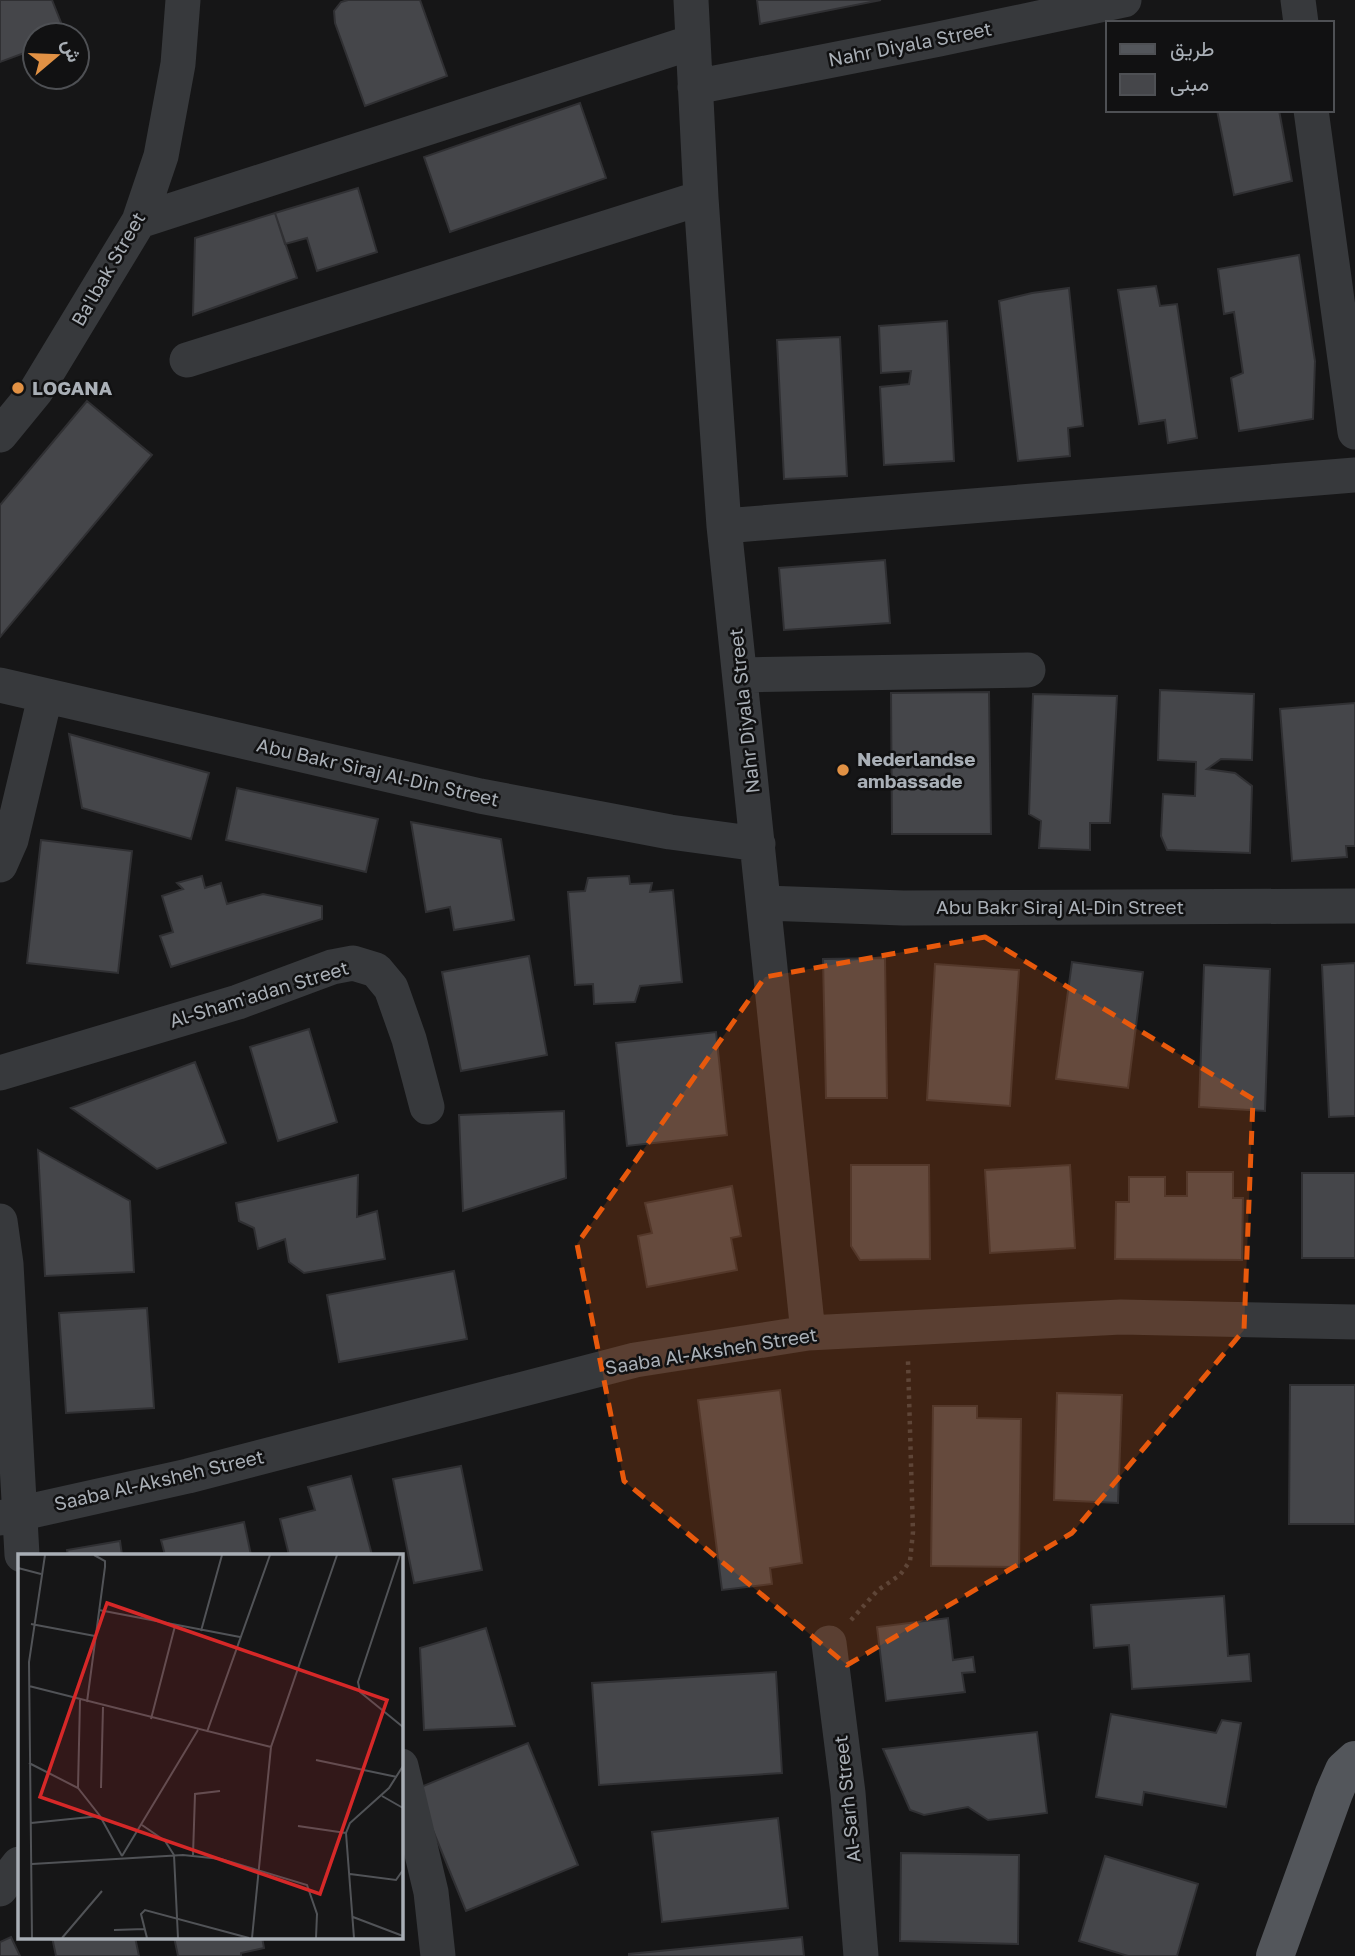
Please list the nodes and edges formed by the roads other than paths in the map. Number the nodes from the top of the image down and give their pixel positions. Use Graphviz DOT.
graph roads {
  1 [pos="183,0"];
  2 [pos="691,0"];
  3 [pos="1124,0"];
  4 [pos="1298,0"];
  5 [pos="1301,21"];
  6 [pos="694,42"];
  7 [pos="695,87"];
  8 [pos="1311,112"];
  9 [pos="701,198"];
  10 [pos="139,221"];
  11 [pos="187,360"];
  12 [pos="5,414"];
  13 [pos="1355,432"];
  14 [pos="1355,475"];
  15 [pos="724,526"];
  16 [pos="1028,670"];
  17 [pos="740,675"];
  18 [pos="0,685"];
  19 [pos="45,696"];
  20 [pos="758,844"];
  21 [pos="0,865"];
  22 [pos="765,902"];
  23 [pos="1355,906"];
  24 [pos="0,1073"];
  25 [pos="427,1107"];
  26 [pos="0,1221"];
  27 [pos="1355,1322"];
  28 [pos="808,1333"];
  29 [pos="10,1516"];
  30 [pos="22,1554"];
  31 [pos="829,1643"];
  32 [pos="1355,1760"];
  33 [pos="402,1770"];
  34 [pos="18,1865"];
  35 [pos="0,1889"];
  36 [pos="438,1956"];
  37 [pos="861,1956"];
  38 [pos="1275,1956"];
  1 -- 10 [label="street, Ba'lbak Street"];
  2 -- 6 [label="street, Nahr Diyala Street"];
  3 -- 7 [label="street, Nahr Diyala Street"];
  4 -- 5 [label="street"];
  6 -- 7 [label="street, Nahr Diyala Street"];
  6 -- 10 [label="street"];
  7 -- 9 [label="street, Nahr Diyala Street"];
  8 -- 13 [label="street"];
  9 -- 11 [label="street"];
  9 -- 15 [label="street, Nahr Diyala Street"];
  10 -- 12 [label="street, Ba'lbak Street"];
  14 -- 15 [label="street"];
  15 -- 17 [label="street, Nahr Diyala Street"];
  16 -- 17 [label="street"];
  17 -- 20 [label="street, Nahr Diyala Street"];
  18 -- 19 [label="street, Abu Bakr Siraj Al-Din Street"];
  19 -- 20 [label="street, Abu Bakr Siraj Al-Din Street"];
  19 -- 21 [label="street"];
  20 -- 22 [label="street, Nahr Diyala Street"];
  22 -- 23 [label="street, Abu Bakr Siraj Al-Din Street"];
  22 -- 28 [label="street, Nahr Diyala Street"];
  24 -- 25 [label="street, Al-Sham'adan Street"];
  26 -- 29 [label="street"];
  27 -- 28 [label="street, Saaba Al-Aksheh Street"];
  28 -- 29 [label="street, Saaba Al-Aksheh Street"];
  29 -- 30 [label="street"];
  31 -- 37 [label="street, Al-Sarh Street"];
  32 -- 38 [label="main road"];
  33 -- 36 [label="street"];
  34 -- 35 [label="street"];
}
